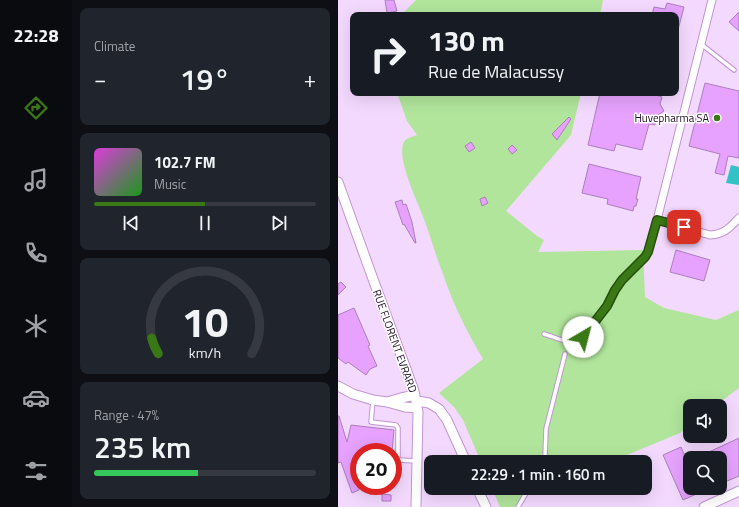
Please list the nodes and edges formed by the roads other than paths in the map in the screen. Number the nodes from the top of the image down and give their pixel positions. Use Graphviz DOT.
graph roads {
  1 [pos="712,0"];
  2 [pos="701,44"];
  3 [pos="734,70"];
  4 [pos="338,182"];
  5 [pos="739,218"];
  6 [pos="657,220"];
  7 [pos="544,334"];
  8 [pos="564,354"];
  9 [pos="338,386"];
  10 [pos="373,400"];
  11 [pos="416,401"];
  12 [pos="387,402"];
  13 [pos="463,455"];
  14 [pos="545,455"];
  15 [pos="417,461"];
  16 [pos="739,491"];
  17 [pos="481,495"];
  18 [pos="525,495"];
  19 [pos="416,507"];
  20 [pos="486,507"];
  21 [pos="518,507"];
  22 [pos="704,507"];
  1 -- 2 [label="street"];
  2 -- 3 [label="lane"];
  2 -- 6 [label="street"];
  4 -- 11 [label="street, RUE FLORENT EVRARD"];
  5 -- 6 [label="street"];
  6 -- 7 [label="lane"];
  8 -- 14 [label="lane"];
  9 -- 10 [label="street"];
  10 -- 12 [label="street"];
  10 -- 15 [label="lane"];
  11 -- 12 [label="street"];
  11 -- 12 [label="street"];
  11 -- 13 [label="street"];
  11 -- 15 [label="street, RUE FLORENT EVRARD"];
  15 -- 19 [label="street, RUE FLORENT EVRARD"];
  16 -- 22 [label="street"];
  17 -- 20 [label="street"];
  18 -- 21 [label="lane"];
}
